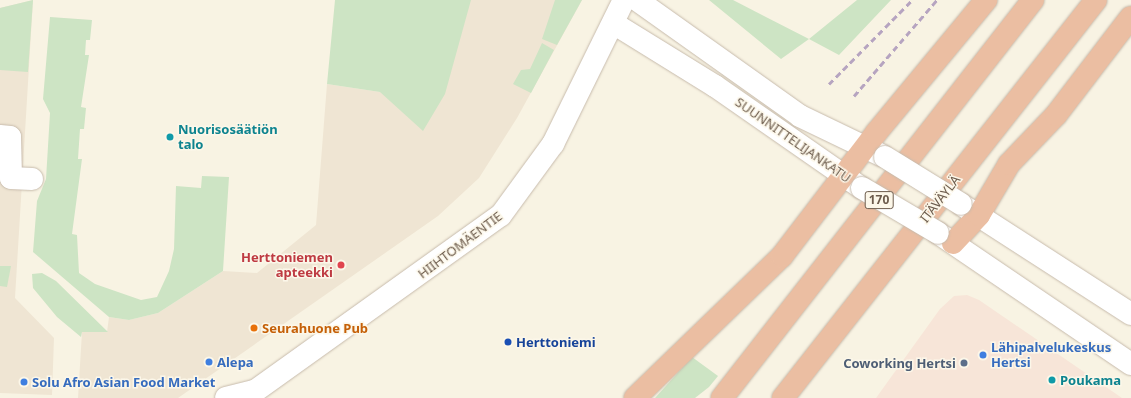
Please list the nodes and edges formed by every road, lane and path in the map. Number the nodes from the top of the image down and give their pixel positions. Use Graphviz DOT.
graph roads {
  1 [pos="624,0"];
  2 [pos="637,0"];
  3 [pos="986,0"];
  4 [pos="1033,0"];
  5 [pos="1096,0"];
  6 [pos="1131,17"];
  7 [pos="613,23"];
  8 [pos="0,136"];
  9 [pos="876,153"];
  10 [pos="32,179"];
  11 [pos="854,182"];
  12 [pos="970,209"];
  13 [pos="946,238"];
  14 [pos="1131,314"];
  15 [pos="1131,364"];
  16 [pos="253,395"];
  17 [pos="226,398"];
  18 [pos="635,398"];
  19 [pos="722,398"];
  20 [pos="783,398"];
  1 -- 7 [label="street, HIIHTOMÄENTIE"];
  2 -- 9 [label="street, SUUNNITTELIJANKATU"];
  3 -- 9 [label="highway"];
  4 -- 19 [label="highway, 170"];
  5 -- 20 [label="highway, ITÄVÄYLÄ"];
  6 -- 12 [label="highway"];
  7 -- 11 [label="street, SUUNNITTELIJANKATU"];
  7 -- 16 [label="street, HIIHTOMÄENTIE"];
  8 -- 10 [label="street"];
  9 -- 11 [label="highway"];
  9 -- 12 [label="street, SUUNNITTELIJANKATU, bridge"];
  11 -- 13 [label="street, SUUNNITTELIJANKATU, bridge"];
  11 -- 18 [label="highway"];
  12 -- 13 [label="highway"];
  12 -- 14 [label="street, SUUNNITTELIJANKATU"];
  13 -- 15 [label="street, SUUNNITTELIJANKATU"];
  16 -- 17 [label="street, HIIHTOMÄENTIE"];
}
